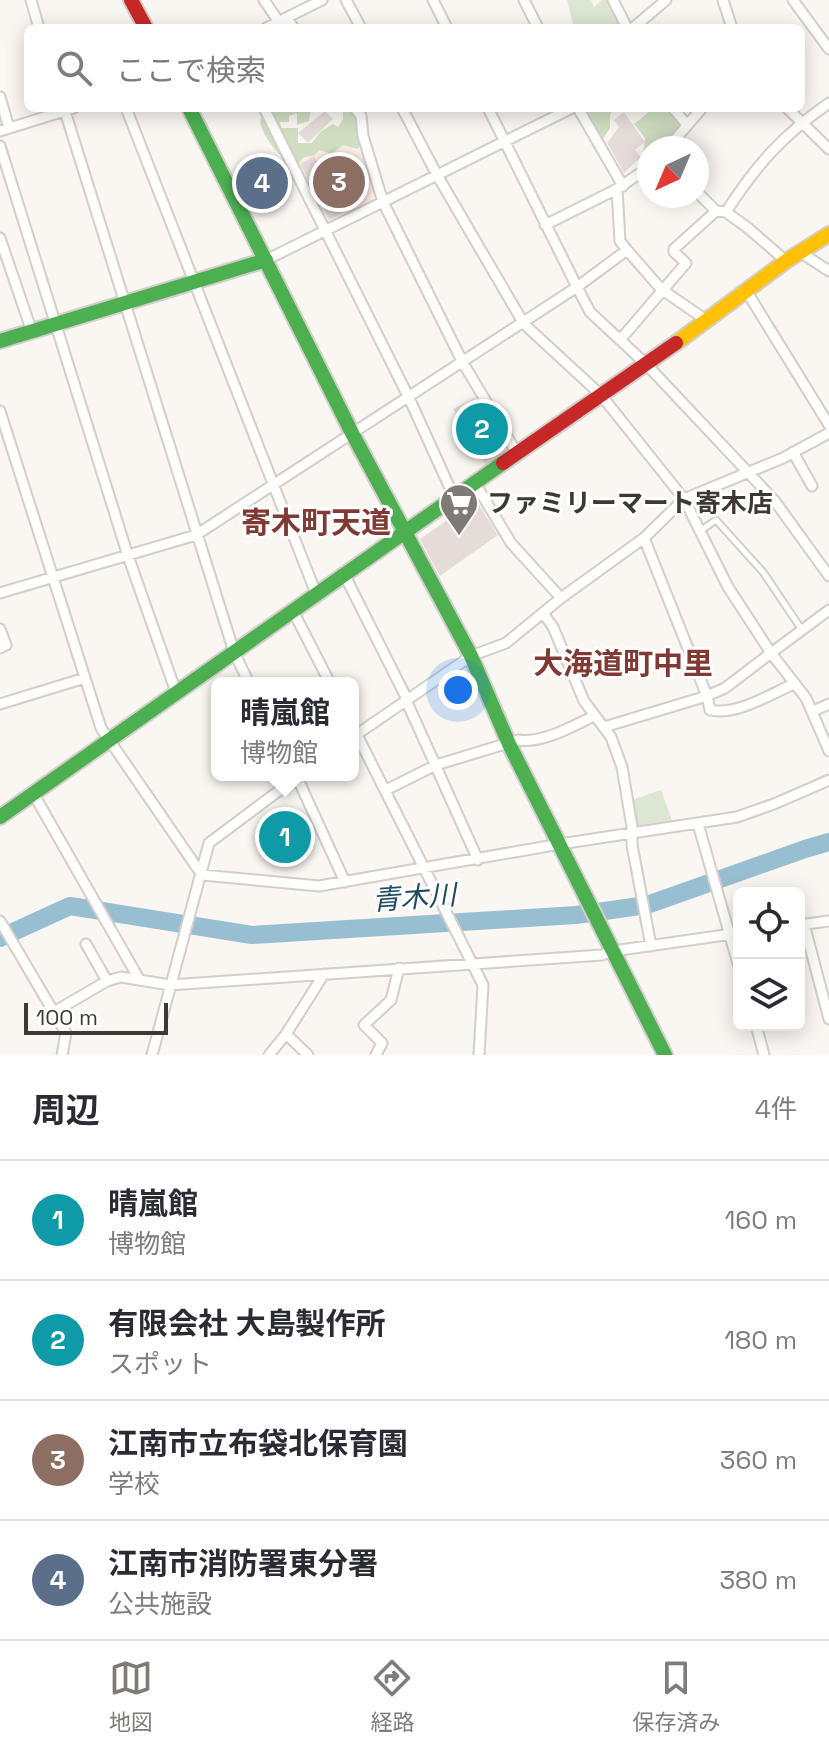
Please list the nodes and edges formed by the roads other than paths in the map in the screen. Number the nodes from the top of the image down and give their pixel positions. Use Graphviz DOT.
graph roads {
  1 [pos="31,0"];
  2 [pos="131,0"];
  3 [pos="264,0"];
  4 [pos="322,0"];
  5 [pos="346,0"];
  6 [pos="433,0"];
  7 [pos="524,0"];
  8 [pos="613,0"];
  9 [pos="666,0"];
  10 [pos="723,0"];
  11 [pos="793,0"];
  12 [pos="283,20"];
  13 [pos="38,24"];
  14 [pos="144,24"];
  15 [pos="274,24"];
  16 [pos="288,24"];
  17 [pos="359,24"];
  18 [pos="445,24"];
  19 [pos="536,24"];
  20 [pos="628,24"];
  21 [pos="635,24"];
  22 [pos="731,24"];
  23 [pos="829,49"];
  24 [pos="0,97"];
  25 [pos="829,103"];
  26 [pos="58,112"];
  27 [pos="69,112"];
  28 [pos="128,112"];
  29 [pos="191,112"];
  30 [pos="266,112"];
  31 [pos="358,112"];
  32 [pos="404,112"];
  33 [pos="490,112"];
  34 [pos="564,112"];
  35 [pos="580,112"];
  36 [pos="676,112"];
  37 [pos="698,112"];
  38 [pos="791,112"];
  39 [pos="802,122"];
  40 [pos="687,125"];
  41 [pos="4,129"];
  42 [pos="678,136"];
  43 [pos="505,142"];
  44 [pos="0,146"];
  45 [pos="829,149"];
  46 [pos="437,175"];
  47 [pos="637,176"];
  48 [pos="620,188"];
  49 [pos="383,202"];
  50 [pos="709,202"];
  51 [pos="721,212"];
  52 [pos="545,225"];
  53 [pos="326,231"];
  54 [pos="829,234"];
  55 [pos="0,238"];
  56 [pos="627,250"];
  57 [pos="800,252"];
  58 [pos="266,260"];
  59 [pos="786,261"];
  60 [pos="829,271"];
  61 [pos="195,284"];
  62 [pos="577,287"];
  63 [pos="661,289"];
  64 [pos="747,292"];
  65 [pos="124,305"];
  66 [pos="706,320"];
  67 [pos="524,324"];
  68 [pos="56,325"];
  69 [pos="32,332"];
  70 [pos="620,340"];
  71 [pos="0,341"];
  72 [pos="463,363"];
  73 [pos="647,365"];
  74 [pos="601,395"];
  75 [pos="409,398"];
  76 [pos="0,411"];
  77 [pos="829,425"];
  78 [pos="352,433"];
  79 [pos="829,433"];
  80 [pos="5,445"];
  81 [pos="793,452"];
  82 [pos="518,455"];
  83 [pos="749,471"];
  84 [pos="475,483"];
  85 [pos="274,485"];
  86 [pos="812,486"];
  87 [pos="454,497"];
  88 [pos="684,499"];
  89 [pos="699,532"];
  90 [pos="406,534"];
  91 [pos="196,535"];
  92 [pos="644,538"];
  93 [pos="128,556"];
  94 [pos="345,576"];
  95 [pos="829,576"];
  96 [pos="53,577"];
  97 [pos="0,593"];
  98 [pos="317,596"];
  99 [pos="561,598"];
  100 [pos="829,610"];
  101 [pos="294,613"];
  102 [pos="543,613"];
  103 [pos="0,629"];
  104 [pos="802,630"];
  105 [pos="0,648"];
  106 [pos="234,652"];
  107 [pos="771,653"];
  108 [pos="471,656"];
  109 [pos="246,677"];
  110 [pos="327,677"];
  111 [pos="85,678"];
  112 [pos="794,684"];
  113 [pos="176,692"];
  114 [pos="707,696"];
  115 [pos="407,700"];
  116 [pos="0,704"];
  117 [pos="829,704"];
  118 [pos="813,711"];
  119 [pos="594,716"];
  120 [pos="604,727"];
  121 [pos="359,730"];
  122 [pos="109,741"];
  123 [pos="359,742"];
  124 [pos="509,744"];
  125 [pos="829,751"];
  126 [pos="436,765"];
  127 [pos="829,780"];
  128 [pos="291,781"];
  129 [pos="300,781"];
  130 [pos="386,790"];
  131 [pos="33,793"];
  132 [pos="0,817"];
  133 [pos="698,824"];
  134 [pos="630,834"];
  135 [pos="560,844"];
  136 [pos="478,860"];
  137 [pos="424,867"];
  138 [pos="202,875"];
  139 [pos="345,882"];
  140 [pos="0,921"];
  141 [pos="829,921"];
  142 [pos="805,925"];
  143 [pos="733,930"];
  144 [pos="733,933"];
  145 [pos="805,934"];
  146 [pos="86,944"];
  147 [pos="651,946"];
  148 [pos="613,951"];
  149 [pos="472,962"];
  150 [pos="399,968"];
  151 [pos="324,974"];
  152 [pos="139,979"];
  153 [pos="107,981"];
  154 [pos="170,985"];
  155 [pos="825,992"];
  156 [pos="52,1013"];
  157 [pos="829,1019"];
  158 [pos="758,1031"];
  159 [pos="286,1034"];
  160 [pos="62,1055"];
  161 [pos="152,1055"];
  162 [pos="269,1055"];
  163 [pos="308,1055"];
  164 [pos="376,1055"];
  165 [pos="479,1055"];
  166 [pos="665,1055"];
  167 [pos="764,1055"];
  1 -- 13 [label="street"];
  2 -- 14 [label="street"];
  3 -- 12 [label="street"];
  4 -- 12 [label="street"];
  5 -- 17 [label="street"];
  6 -- 18 [label="street"];
  7 -- 19 [label="street"];
  8 -- 20 [label="street"];
  9 -- 21 [label="street"];
  10 -- 22 [label="street"];
  11 -- 23 [label="street"];
  12 -- 15 [label="street"];
  12 -- 16 [label="street"];
  24 -- 41 [label="street"];
  25 -- 39 [label="street"];
  26 -- 41 [label="street"];
  27 -- 65 [label="street"];
  28 -- 61 [label="street"];
  29 -- 58 [label="street"];
  30 -- 53 [label="street"];
  31 -- 49 [label="street"];
  32 -- 46 [label="street"];
  33 -- 43 [label="street"];
  34 -- 43 [label="street"];
  35 -- 48 [label="street"];
  36 -- 40 [label="street"];
  37 -- 40 [label="street"];
  38 -- 39 [label="street"];
  39 -- 45 [label="street"];
  39 -- 51 [label="street"];
  40 -- 42 [label="street"];
  43 -- 46 [label="street"];
  43 -- 52 [label="street"];
  44 -- 68 [label="street"];
  46 -- 49 [label="street"];
  46 -- 67 [label="street"];
  47 -- 48 [label="street"];
  48 -- 52 [label="street"];
  48 -- 56 [label="street"];
  49 -- 53 [label="street"];
  49 -- 72 [label="street"];
  50 -- 51 [label="street"];
  51 -- 59 [label="street"];
  51 -- 63 [label="street"];
  52 -- 62 [label="street"];
  53 -- 58 [label="street"];
  53 -- 75 [label="street"];
  54 -- 57 [label="street"];
  55 -- 69 [label="street"];
  56 -- 62 [label="street"];
  56 -- 63 [label="street"];
  57 -- 59 [label="street"];
  57 -- 60 [label="street"];
  58 -- 61 [label="street"];
  58 -- 78 [label="street"];
  59 -- 64 [label="street"];
  61 -- 65 [label="street"];
  61 -- 85 [label="street"];
  62 -- 67 [label="street"];
  62 -- 70 [label="street"];
  63 -- 66 [label="street"];
  63 -- 70 [label="street"];
  64 -- 66 [label="street"];
  64 -- 77 [label="street"];
  65 -- 68 [label="street"];
  65 -- 91 [label="street"];
  66 -- 73 [label="street"];
  67 -- 72 [label="street"];
  67 -- 74 [label="street"];
  68 -- 69 [label="street"];
  68 -- 93 [label="street"];
  69 -- 71 [label="street"];
  70 -- 73 [label="street"];
  72 -- 75 [label="street"];
  72 -- 82 [label="street"];
  73 -- 74 [label="street"];
  73 -- 83 [label="street"];
  74 -- 82 [label="street"];
  74 -- 88 [label="street"];
  75 -- 78 [label="street"];
  75 -- 87 [label="street"];
  76 -- 80 [label="street"];
  78 -- 85 [label="street"];
  78 -- 90 [label="street"];
  79 -- 81 [label="street"];
  80 -- 96 [label="street"];
  81 -- 83 [label="street"];
  81 -- 86 [label="street"];
  82 -- 84 [label="street"];
  83 -- 88 [label="street"];
  83 -- 95 [label="street"];
  84 -- 87 [label="street"];
  84 -- 99 [label="street"];
  85 -- 91 [label="street"];
  85 -- 98 [label="street"];
  87 -- 90 [label="street"];
  88 -- 89 [label="street"];
  88 -- 92 [label="street"];
  89 -- 104 [label="lane"];
  89 -- 107 [label="street"];
  90 -- 94 [label="street"];
  90 -- 108 [label="street"];
  91 -- 93 [label="street"];
  91 -- 106 [label="street"];
  92 -- 99 [label="street"];
  92 -- 114 [label="street"];
  93 -- 96 [label="street"];
  93 -- 113 [label="street"];
  94 -- 98 [label="street"];
  94 -- 115 [label="street"];
  96 -- 97 [label="street"];
  96 -- 111 [label="street"];
  98 -- 101 [label="street"];
  99 -- 102 [label="street"];
  100 -- 104 [label="street"];
  101 -- 106 [label="street"];
  101 -- 110 [label="street"];
  102 -- 108 [label="street"];
  102 -- 119 [label="street"];
  103 -- 105 [label="street"];
  104 -- 107 [label="street"];
  106 -- 109 [label="street"];
  106 -- 113 [label="street"];
  107 -- 112 [label="street"];
  107 -- 114 [label="street"];
  108 -- 115 [label="street"];
  108 -- 124 [label="street"];
  111 -- 116 [label="street"];
  111 -- 122 [label="street"];
  112 -- 114 [label="street"];
  112 -- 118 [label="street"];
  113 -- 122 [label="street"];
  114 -- 120 [label="street"];
  115 -- 121 [label="street"];
  115 -- 126 [label="street"];
  117 -- 118 [label="street"];
  118 -- 125 [label="street"];
  119 -- 120 [label="street"];
  119 -- 124 [label="street"];
  120 -- 134 [label="street"];
  122 -- 131 [label="street"];
  122 -- 138 [label="street"];
  123 -- 130 [label="street"];
  124 -- 126 [label="street"];
  124 -- 135 [label="street"];
  126 -- 130 [label="street"];
  126 -- 136 [label="street"];
  127 -- 133 [label="street"];
  128 -- 138 [label="street"];
  129 -- 139 [label="street"];
  130 -- 137 [label="street"];
  131 -- 132 [label="street"];
  131 -- 152 [label="street"];
  133 -- 134 [label="street"];
  133 -- 143 [label="street"];
  134 -- 135 [label="street"];
  134 -- 147 [label="street"];
  135 -- 136 [label="street"];
  135 -- 148 [label="street"];
  136 -- 137 [label="street"];
  137 -- 139 [label="street"];
  137 -- 149 [label="street"];
  138 -- 139 [label="street"];
  138 -- 154 [label="street"];
  140 -- 156 [label="street"];
  141 -- 142 [label="street"];
  144 -- 147 [label="street"];
  145 -- 155 [label="street"];
  146 -- 153 [label="street"];
  147 -- 148 [label="street"];
  148 -- 149 [label="street"];
  148 -- 166 [label="street"];
  149 -- 150 [label="street"];
  149 -- 165 [label="street"];
  150 -- 151 [label="street"];
  150 -- 164 [label="street"];
  151 -- 154 [label="street"];
  151 -- 159 [label="street"];
  152 -- 153 [label="street"];
  152 -- 154 [label="street"];
  153 -- 156 [label="street"];
  154 -- 161 [label="street"];
  155 -- 157 [label="street"];
  156 -- 160 [label="street"];
  158 -- 167 [label="street"];
  159 -- 162 [label="street"];
  159 -- 163 [label="street"];
}
